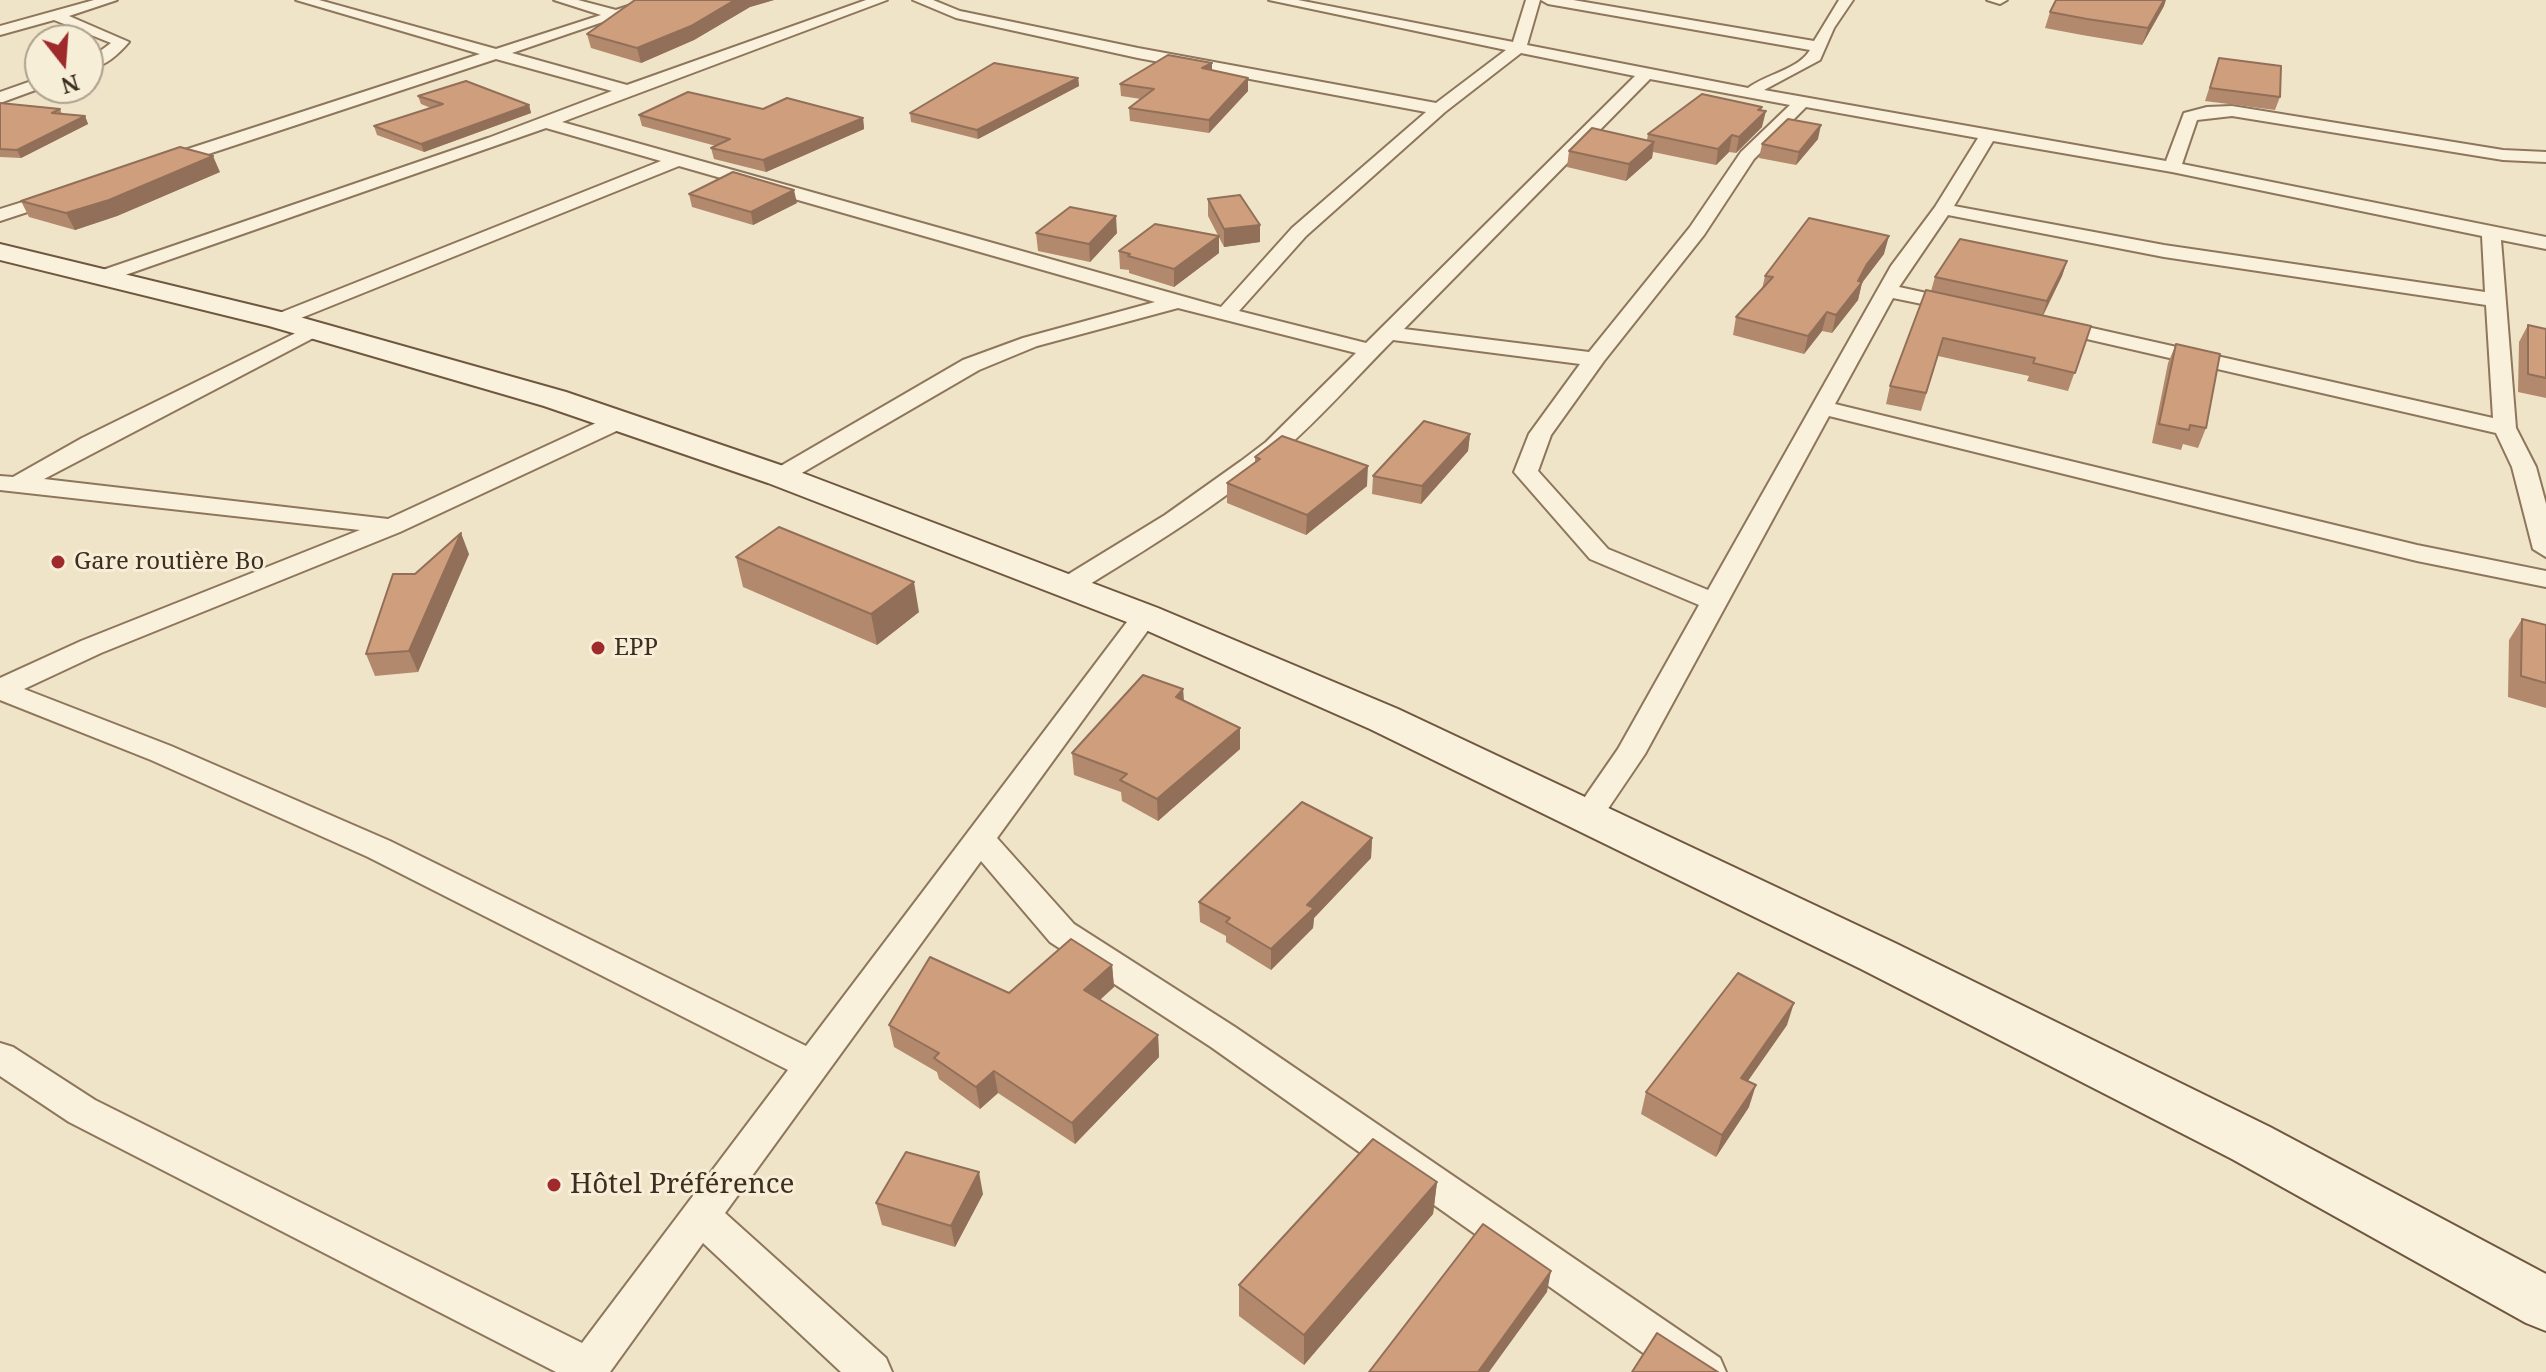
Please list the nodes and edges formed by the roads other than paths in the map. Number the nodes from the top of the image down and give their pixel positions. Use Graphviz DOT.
graph roads {
  1 [pos="110,0"];
  2 [pos="303,0"];
  3 [pos="561,0"];
  4 [pos="660,0"];
  5 [pos="880,0"];
  6 [pos="920,0"];
  7 [pos="1276,0"];
  8 [pos="1533,0"];
  9 [pos="1548,0"];
  10 [pos="1846,0"];
  11 [pos="1576,2"];
  12 [pos="616,14"];
  13 [pos="54,15"];
  14 [pos="76,24"];
  15 [pos="0,31"];
  16 [pos="104,35"];
  17 [pos="1519,47"];
  18 [pos="1820,47"];
  19 [pos="499,54"];
  20 [pos="104,58"];
  21 [pos="1648,72"];
  22 [pos="24,89"];
  23 [pos="626,90"];
  24 [pos="1752,92"];
  25 [pos="0,98"];
  26 [pos="1803,101"];
  27 [pos="1439,109"];
  28 [pos="547,123"];
  29 [pos="1989,134"];
  30 [pos="2546,157"];
  31 [pos="678,160"];
  32 [pos="2172,167"];
  33 [pos="149,168"];
  34 [pos="82,189"];
  35 [pos="1943,209"];
  36 [pos="0,215"];
  37 [pos="2491,233"];
  38 [pos="2546,243"];
  39 [pos="0,252"];
  40 [pos="101,277"];
  41 [pos="1887,291"];
  42 [pos="2496,300"];
  43 [pos="1178,302"];
  44 [pos="1977,309"];
  45 [pos="1226,313"];
  46 [pos="2038,322"];
  47 [pos="297,325"];
  48 [pos="1389,333"];
  49 [pos="1370,350"];
  50 [pos="1594,359"];
  51 [pos="1822,408"];
  52 [pos="617,422"];
  53 [pos="2505,428"];
  54 [pos="780,476"];
  55 [pos="7,487"];
  56 [pos="391,527"];
  57 [pos="2546,549"];
  58 [pos="2546,579"];
  59 [pos="1068,586"];
  60 [pos="1714,602"];
  61 [pos="1145,616"];
  62 [pos="0,690"];
  63 [pos="1586,817"];
  64 [pos="980,839"];
  65 [pos="0,1057"];
  66 [pos="813,1066"];
  67 [pos="702,1217"];
  68 [pos="2546,1304"];
  69 [pos="587,1370"];
  70 [pos="871,1372"];
  71 [pos="1705,1372"];
  1 -- 13 [label="street"];
  2 -- 19 [label="street"];
  3 -- 12 [label="street"];
  4 -- 12 [label="street"];
  5 -- 23 [label="street"];
  6 -- 27 [label="street"];
  7 -- 17 [label="street"];
  8 -- 17 [label="street"];
  9 -- 11 [label="street"];
  10 -- 18 [label="street"];
  11 -- 18 [label="street"];
  12 -- 19 [label="street"];
  13 -- 14 [label="street"];
  13 -- 15 [label="street"];
  16 -- 20 [label="street"];
  17 -- 21 [label="street"];
  17 -- 27 [label="street"];
  18 -- 24 [label="street"];
  19 -- 23 [label="street"];
  19 -- 33 [label="street"];
  21 -- 24 [label="street"];
  21 -- 48 [label="street"];
  22 -- 25 [label="street"];
  23 -- 28 [label="street"];
  24 -- 26 [label="street"];
  26 -- 29 [label="street"];
  26 -- 50 [label="street"];
  27 -- 45 [label="street"];
  28 -- 31 [label="street"];
  28 -- 40 [label="street"];
  29 -- 32 [label="street"];
  29 -- 35 [label="street"];
  30 -- 32 [label="street"];
  31 -- 43 [label="street"];
  31 -- 47 [label="street"];
  32 -- 37 [label="street"];
  34 -- 36 [label="street"];
  35 -- 41 [label="street"];
  35 -- 42 [label="street"];
  37 -- 38 [label="street"];
  37 -- 42 [label="street"];
  39 -- 40 [label="main road"];
  40 -- 47 [label="main road"];
  41 -- 44 [label="street"];
  41 -- 51 [label="street"];
  42 -- 53 [label="street"];
  43 -- 45 [label="street"];
  43 -- 54 [label="street"];
  45 -- 49 [label="street"];
  46 -- 53 [label="street"];
  47 -- 52 [label="main road"];
  47 -- 55 [label="street"];
  48 -- 49 [label="street"];
  48 -- 50 [label="street"];
  49 -- 59 [label="street"];
  50 -- 60 [label="street"];
  51 -- 58 [label="street"];
  51 -- 60 [label="street"];
  52 -- 54 [label="main road"];
  52 -- 56 [label="street"];
  53 -- 57 [label="street"];
  54 -- 59 [label="main road"];
  55 -- 56 [label="street"];
  56 -- 62 [label="street"];
  59 -- 61 [label="main road"];
  60 -- 63 [label="street"];
  61 -- 63 [label="main road"];
  61 -- 64 [label="street"];
  62 -- 66 [label="street"];
  63 -- 68 [label="main road"];
  64 -- 66 [label="street"];
  64 -- 71 [label="street"];
  65 -- 69 [label="street"];
  66 -- 67 [label="street"];
  67 -- 69 [label="street"];
  67 -- 70 [label="street"];
}
